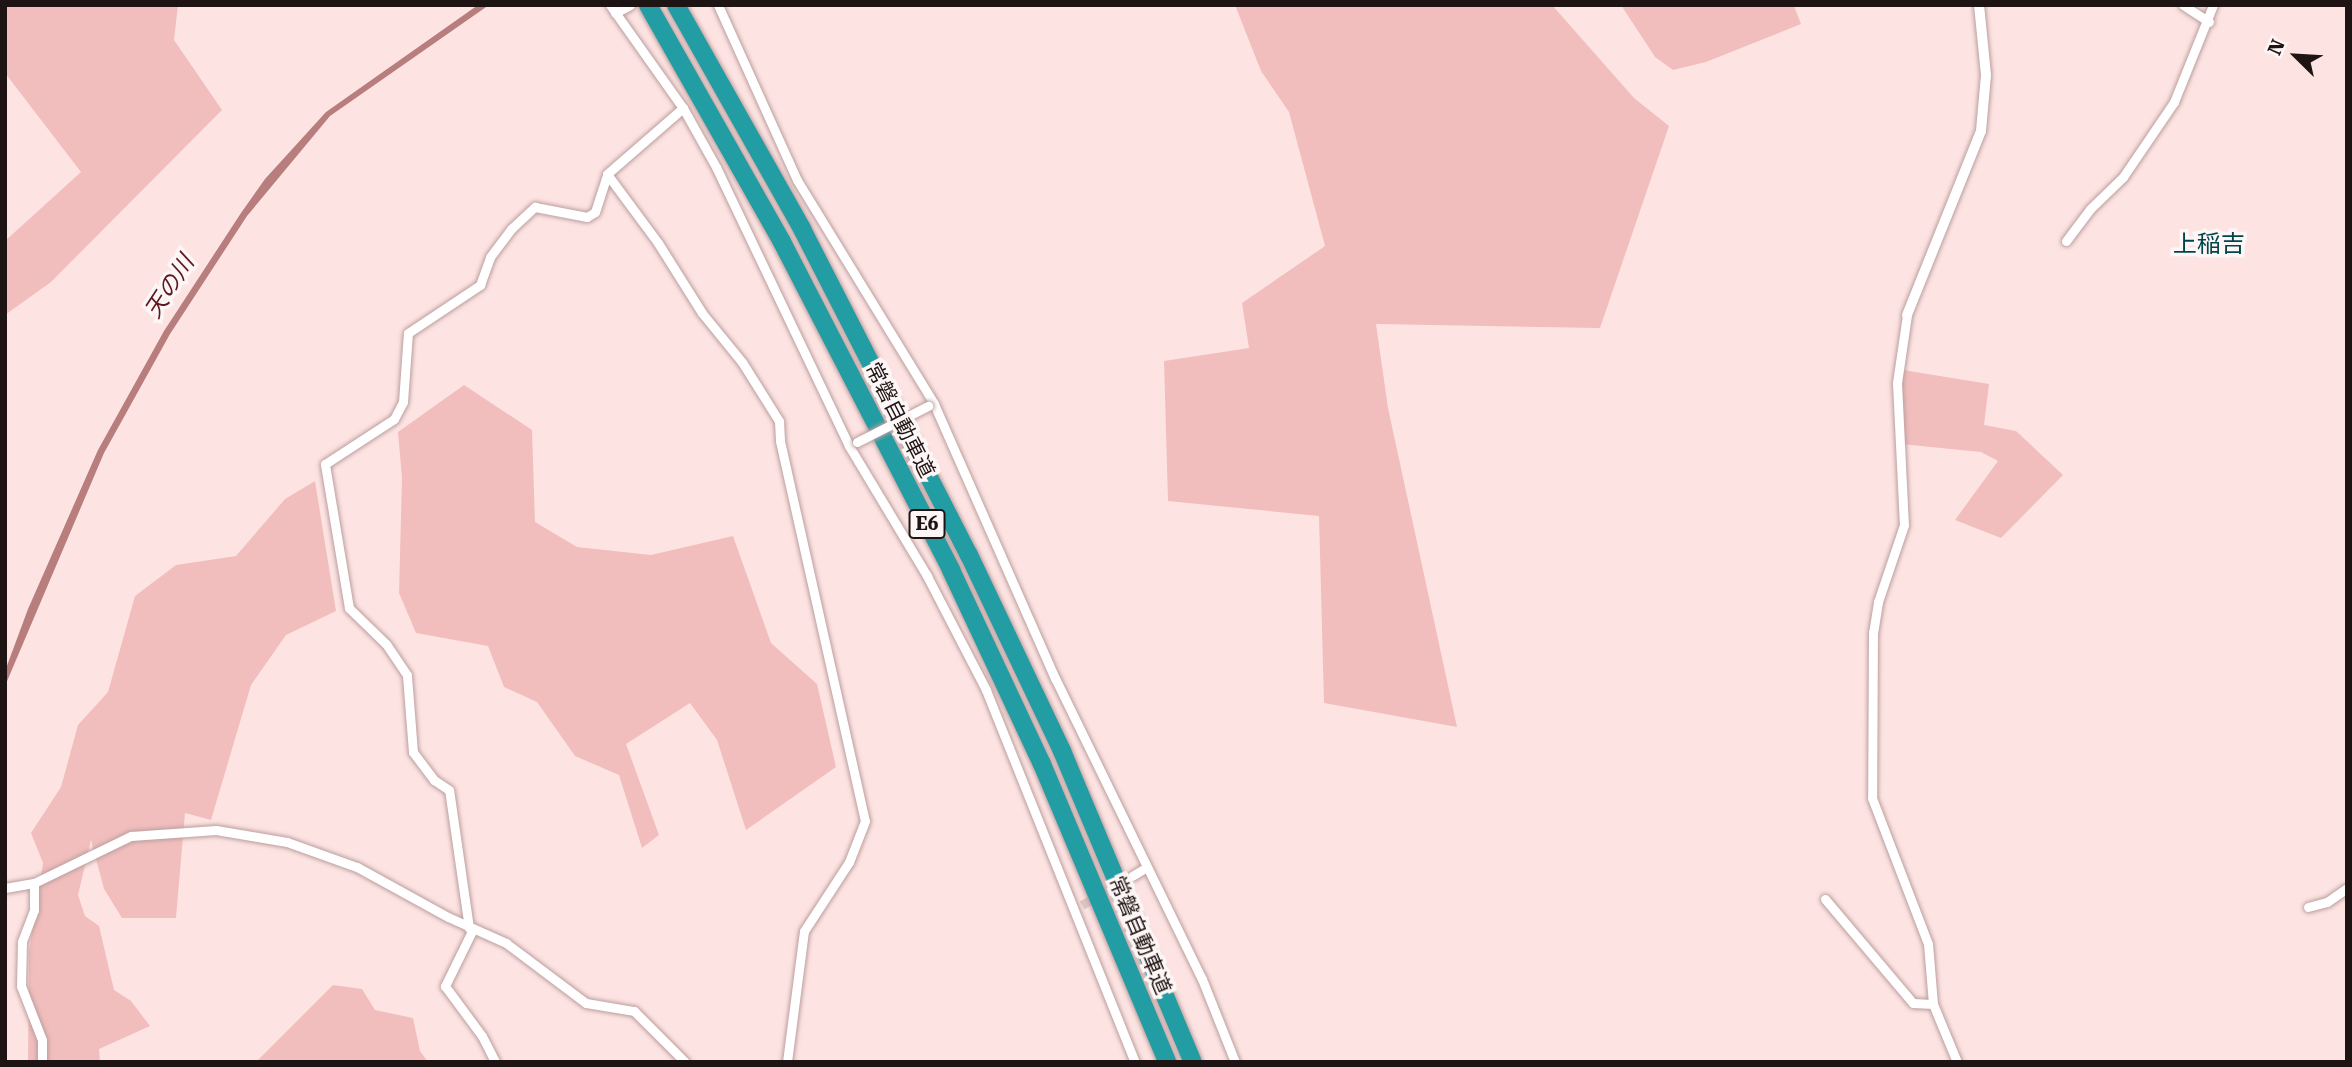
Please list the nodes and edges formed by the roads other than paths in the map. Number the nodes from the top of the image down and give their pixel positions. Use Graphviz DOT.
graph roads {
  1 [pos="630,5"];
  2 [pos="648,5"];
  3 [pos="676,5"];
  4 [pos="718,5"];
  5 [pos="1979,5"];
  6 [pos="2183,5"];
  7 [pos="2213,5"];
  8 [pos="612,9"];
  9 [pos="2208,22"];
  10 [pos="683,108"];
  11 [pos="607,174"];
  12 [pos="2066,242"];
  13 [pos="1907,315"];
  14 [pos="931,405"];
  15 [pos="853,444"];
  16 [pos="1147,867"];
  17 [pos="1132,876"];
  18 [pos="34,883"];
  19 [pos="5,888"];
  20 [pos="2347,888"];
  21 [pos="1825,899"];
  22 [pos="2308,907"];
  23 [pos="471,928"];
  24 [pos="1933,1004"];
  25 [pos="42,1062"];
  26 [pos="495,1062"];
  27 [pos="685,1062"];
  28 [pos="787,1062"];
  29 [pos="1135,1062"];
  30 [pos="1167,1062"];
  31 [pos="1193,1062"];
  32 [pos="1235,1062"];
  33 [pos="1957,1062"];
  1 -- 8 [label="street"];
  2 -- 30 [label="highway, 常磐自動車道 / E6"];
  3 -- 31 [label="highway, 常磐自動車道 / E6"];
  4 -- 14 [label="street"];
  5 -- 13 [label="street"];
  6 -- 9 [label="street"];
  7 -- 9 [label="street"];
  8 -- 10 [label="street"];
  9 -- 12 [label="street"];
  10 -- 11 [label="street"];
  10 -- 15 [label="street"];
  11 -- 23 [label="street"];
  11 -- 28 [label="street"];
  13 -- 24 [label="street"];
  14 -- 15 [label="street, bridge"];
  14 -- 16 [label="street"];
  15 -- 29 [label="street"];
  16 -- 17 [label="street"];
  16 -- 32 [label="street"];
  18 -- 19 [label="street"];
  18 -- 23 [label="street"];
  18 -- 25 [label="street"];
  20 -- 22 [label="street"];
  21 -- 24 [label="street"];
  23 -- 26 [label="street"];
  23 -- 27 [label="street"];
  24 -- 33 [label="street"];
}
